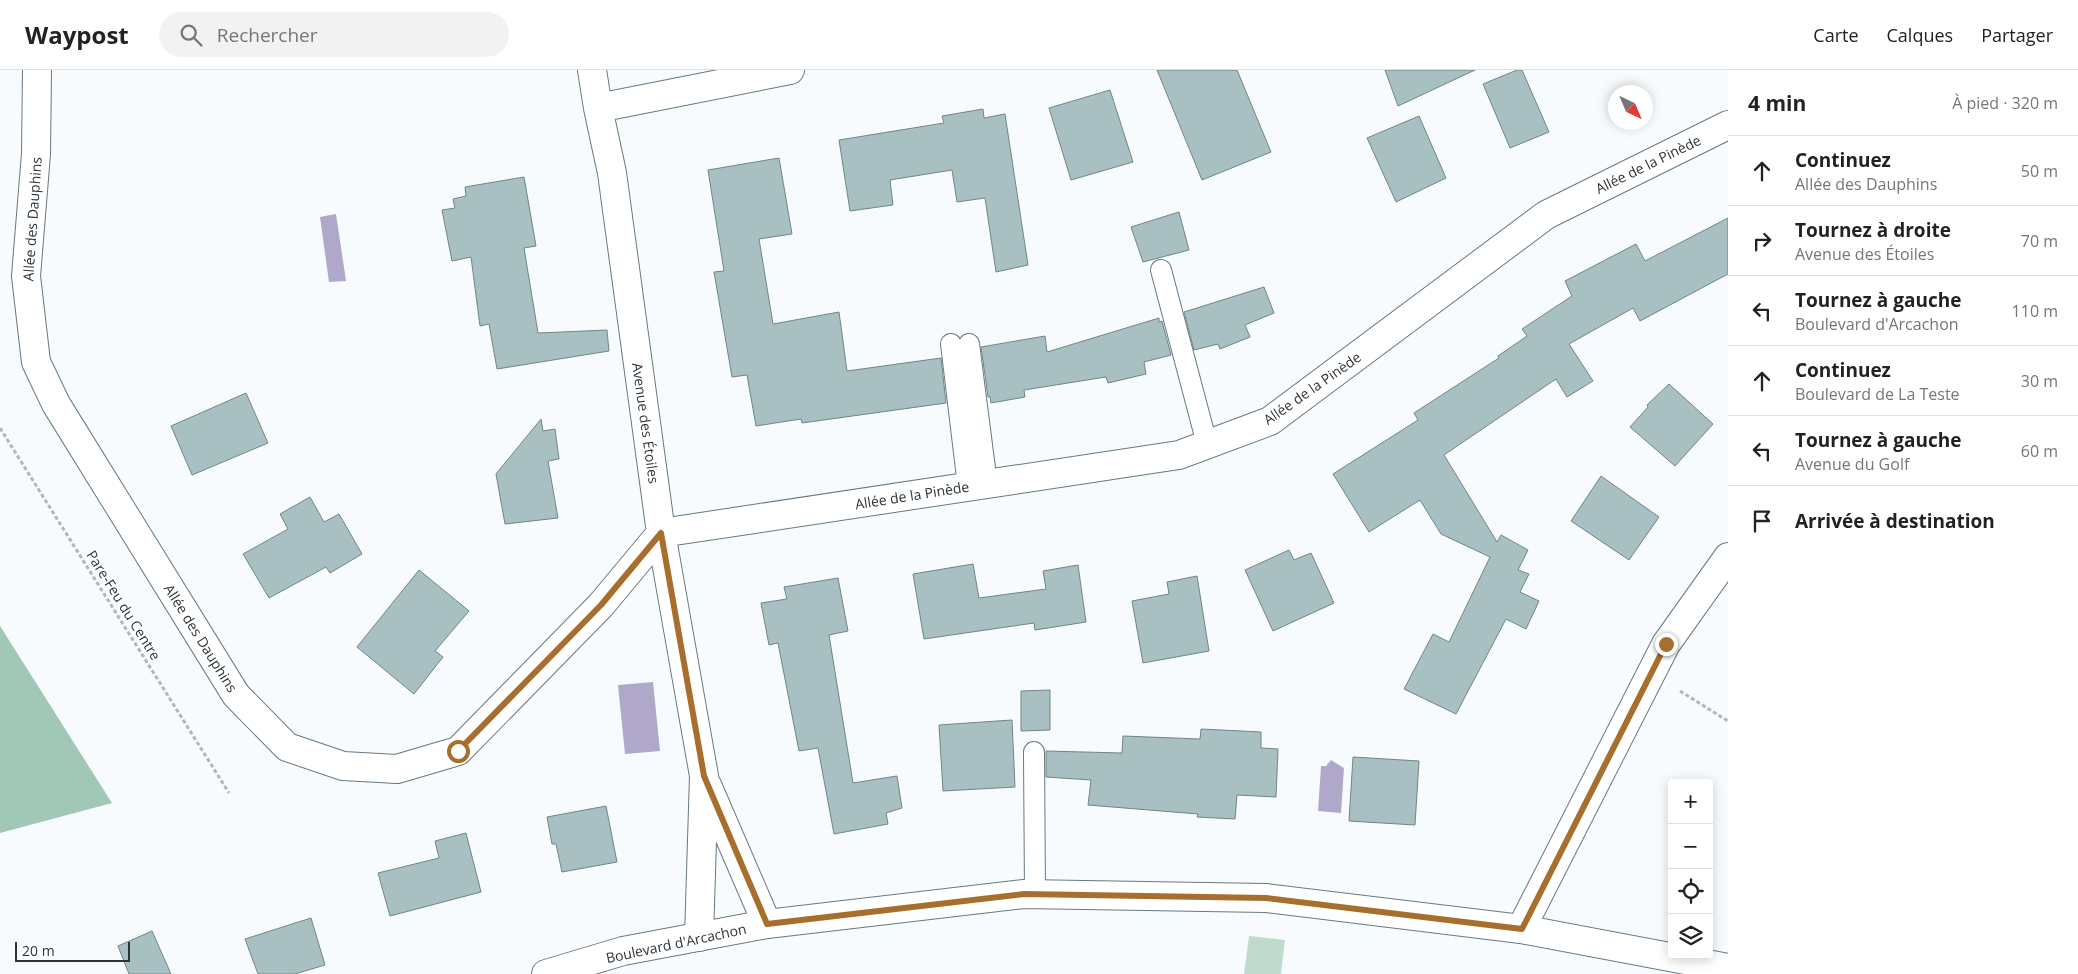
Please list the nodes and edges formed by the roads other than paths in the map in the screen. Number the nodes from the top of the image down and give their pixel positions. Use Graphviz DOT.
graph roads {
  1 [pos="38,70"];
  2 [pos="592,70"];
  3 [pos="790,70"];
  4 [pos="598,108"];
  5 [pos="1728,124"];
  6 [pos="1161,270"];
  7 [pos="960,344"];
  8 [pos="1207,444"];
  9 [pos="977,485"];
  10 [pos="661,533"];
  11 [pos="1728,557"];
  12 [pos="1034,752"];
  13 [pos="704,776"];
  14 [pos="1035,895"];
  15 [pos="767,924"];
  16 [pos="1522,929"];
  17 [pos="699,937"];
  18 [pos="1728,968"];
  19 [pos="546,974"];
  1 -- 10 [label="street, Allée des Dauphins"];
  2 -- 4 [label="street, Avenue des Étoiles"];
  3 -- 4 [label="street"];
  4 -- 10 [label="street, Avenue des Étoiles"];
  5 -- 8 [label="street, Allée de la Pinède"];
  6 -- 8 [label="lane"];
  7 -- 9 [label="lane"];
  8 -- 9 [label="street, Allée de la Pinède"];
  9 -- 10 [label="street, Allée de la Pinède"];
  10 -- 13 [label="street, Avenue des Étoiles"];
  11 -- 16 [label="street"];
  12 -- 14 [label="lane"];
  13 -- 15 [label="street, Avenue des Étoiles"];
  13 -- 17 [label="street, Avenue des Étoiles"];
  14 -- 15 [label="street, Boulevard d'Arcachon"];
  14 -- 16 [label="street, Boulevard d'Arcachon"];
  15 -- 17 [label="street, Boulevard d'Arcachon"];
  16 -- 18 [label="street, Boulevard d'Arcachon"];
  17 -- 19 [label="street, Boulevard d'Arcachon"];
}
